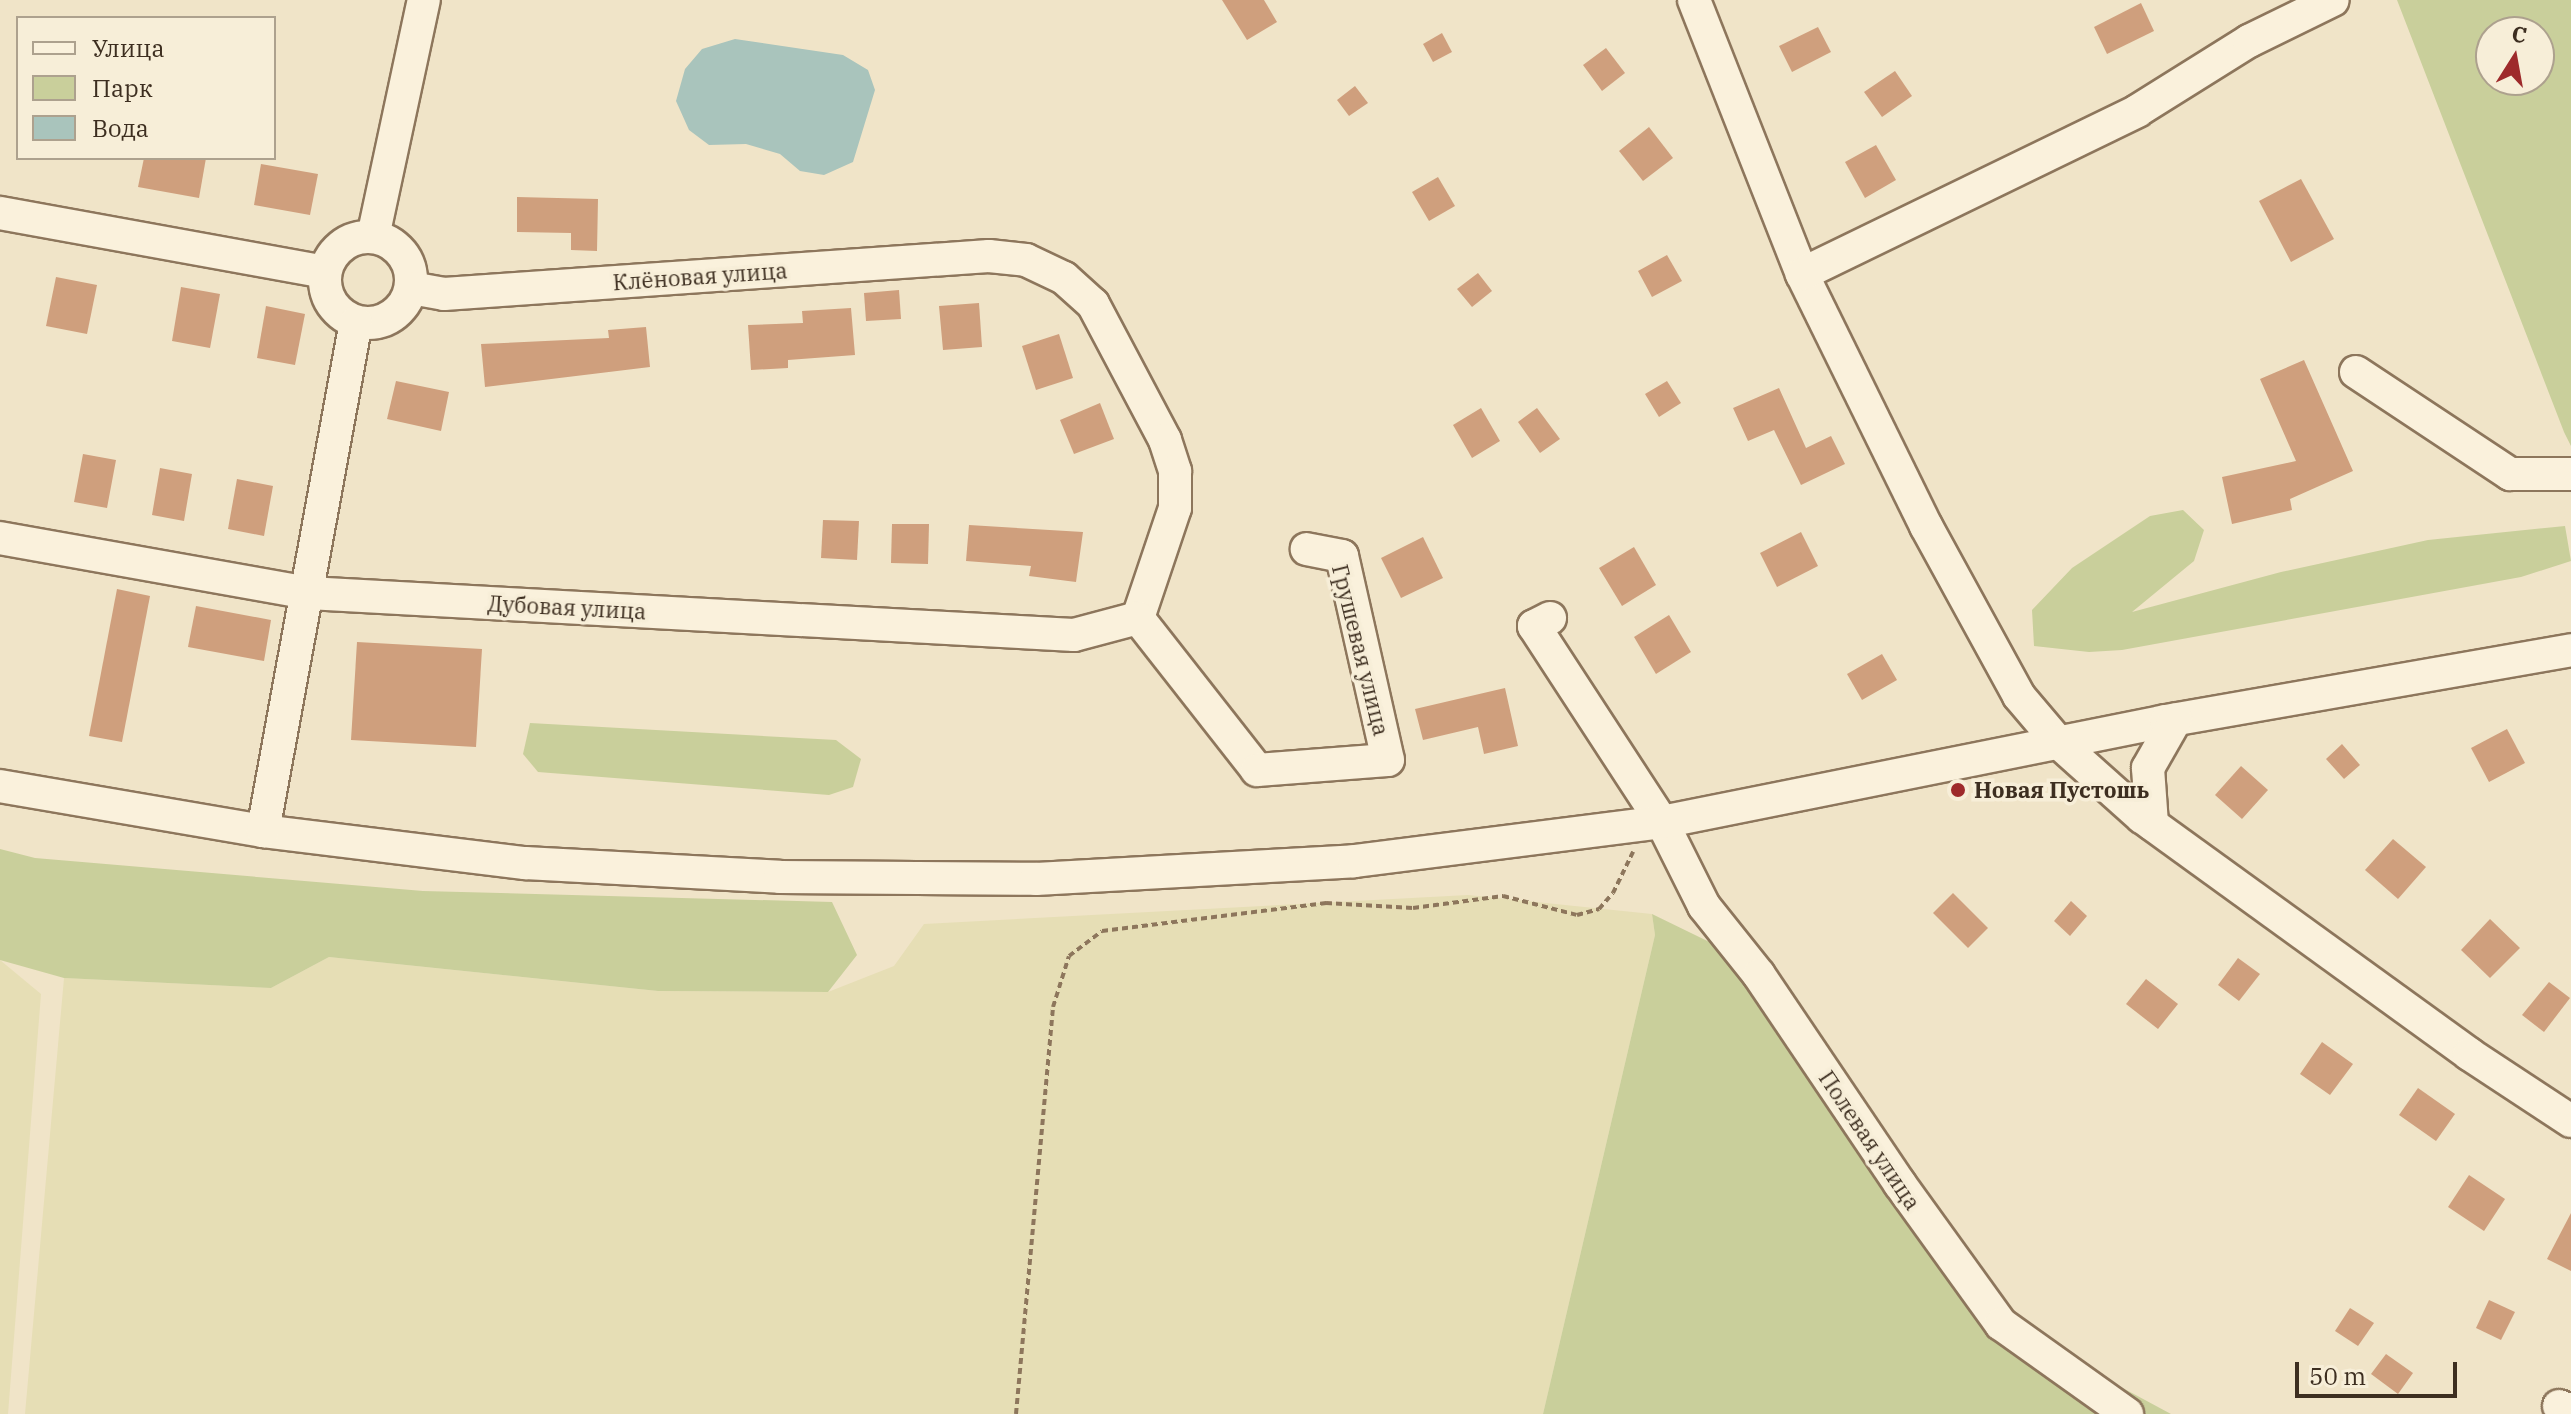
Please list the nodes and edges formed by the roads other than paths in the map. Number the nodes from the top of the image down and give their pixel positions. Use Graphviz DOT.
graph roads {
  1 [pos="424,0"];
  2 [pos="1694,0"];
  3 [pos="2333,0"];
  4 [pos="0,213"];
  5 [pos="373,237"];
  6 [pos="325,272"];
  7 [pos="1802,274"];
  8 [pos="411,288"];
  9 [pos="356,322"];
  10 [pos="2356,372"];
  11 [pos="2571,474"];
  12 [pos="0,538"];
  13 [pos="1307,549"];
  14 [pos="308,593"];
  15 [pos="1138,618"];
  16 [pos="1550,618"];
  17 [pos="2571,650"];
  18 [pos="2176,719"];
  19 [pos="2058,742"];
  20 [pos="0,786"];
  21 [pos="1654,823"];
  22 [pos="2152,824"];
  23 [pos="263,831"];
  24 [pos="2571,1121"];
  25 [pos="2127,1414"];
  1 -- 5 [label="street"];
  2 -- 7 [label="street"];
  3 -- 7 [label="street"];
  4 -- 6 [label="street"];
  5 -- 6 [label="street"];
  5 -- 8 [label="street"];
  6 -- 9 [label="street"];
  7 -- 19 [label="street"];
  8 -- 9 [label="street"];
  8 -- 15 [label="street, Клёновая улица"];
  9 -- 14 [label="street"];
  10 -- 11 [label="street"];
  12 -- 14 [label="street, Дубовая улица"];
  13 -- 15 [label="street, Грушевая улица"];
  14 -- 15 [label="street, Дубовая улица"];
  14 -- 23 [label="street"];
  16 -- 21 [label="street, Полевая улица"];
  17 -- 18 [label="street"];
  18 -- 19 [label="street"];
  18 -- 22 [label="street"];
  19 -- 21 [label="street"];
  19 -- 22 [label="street"];
  20 -- 23 [label="street"];
  21 -- 23 [label="street"];
  21 -- 25 [label="street, Полевая улица"];
  22 -- 24 [label="street"];
}
